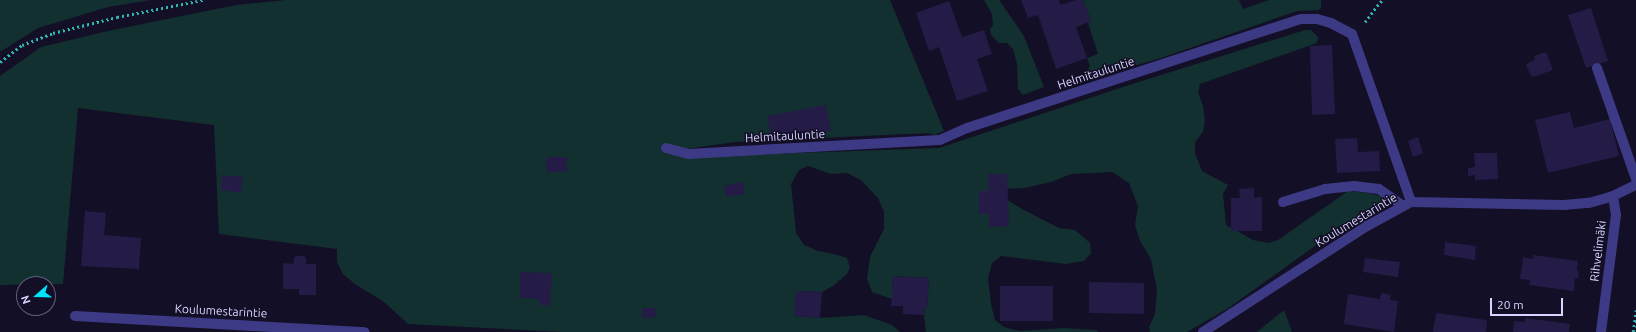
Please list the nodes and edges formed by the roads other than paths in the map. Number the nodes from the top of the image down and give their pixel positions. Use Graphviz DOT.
graph roads {
  1 [pos="1597,68"];
  2 [pos="666,148"];
  3 [pos="1636,179"];
  4 [pos="1636,184"];
  5 [pos="1613,196"];
  6 [pos="1283,202"];
  7 [pos="1407,204"];
  8 [pos="75,316"];
  9 [pos="365,332"];
  10 [pos="1204,332"];
  11 [pos="1600,332"];
  1 -- 3 [label="street"];
  2 -- 7 [label="street, Helmitauluntie"];
  4 -- 5 [label="street, Koulumestarintie"];
  5 -- 7 [label="street, Koulumestarintie"];
  5 -- 11 [label="street, Rihvelimäki"];
  6 -- 7 [label="street"];
  7 -- 10 [label="street, Koulumestarintie"];
  8 -- 9 [label="street, Koulumestarintie"];
}
